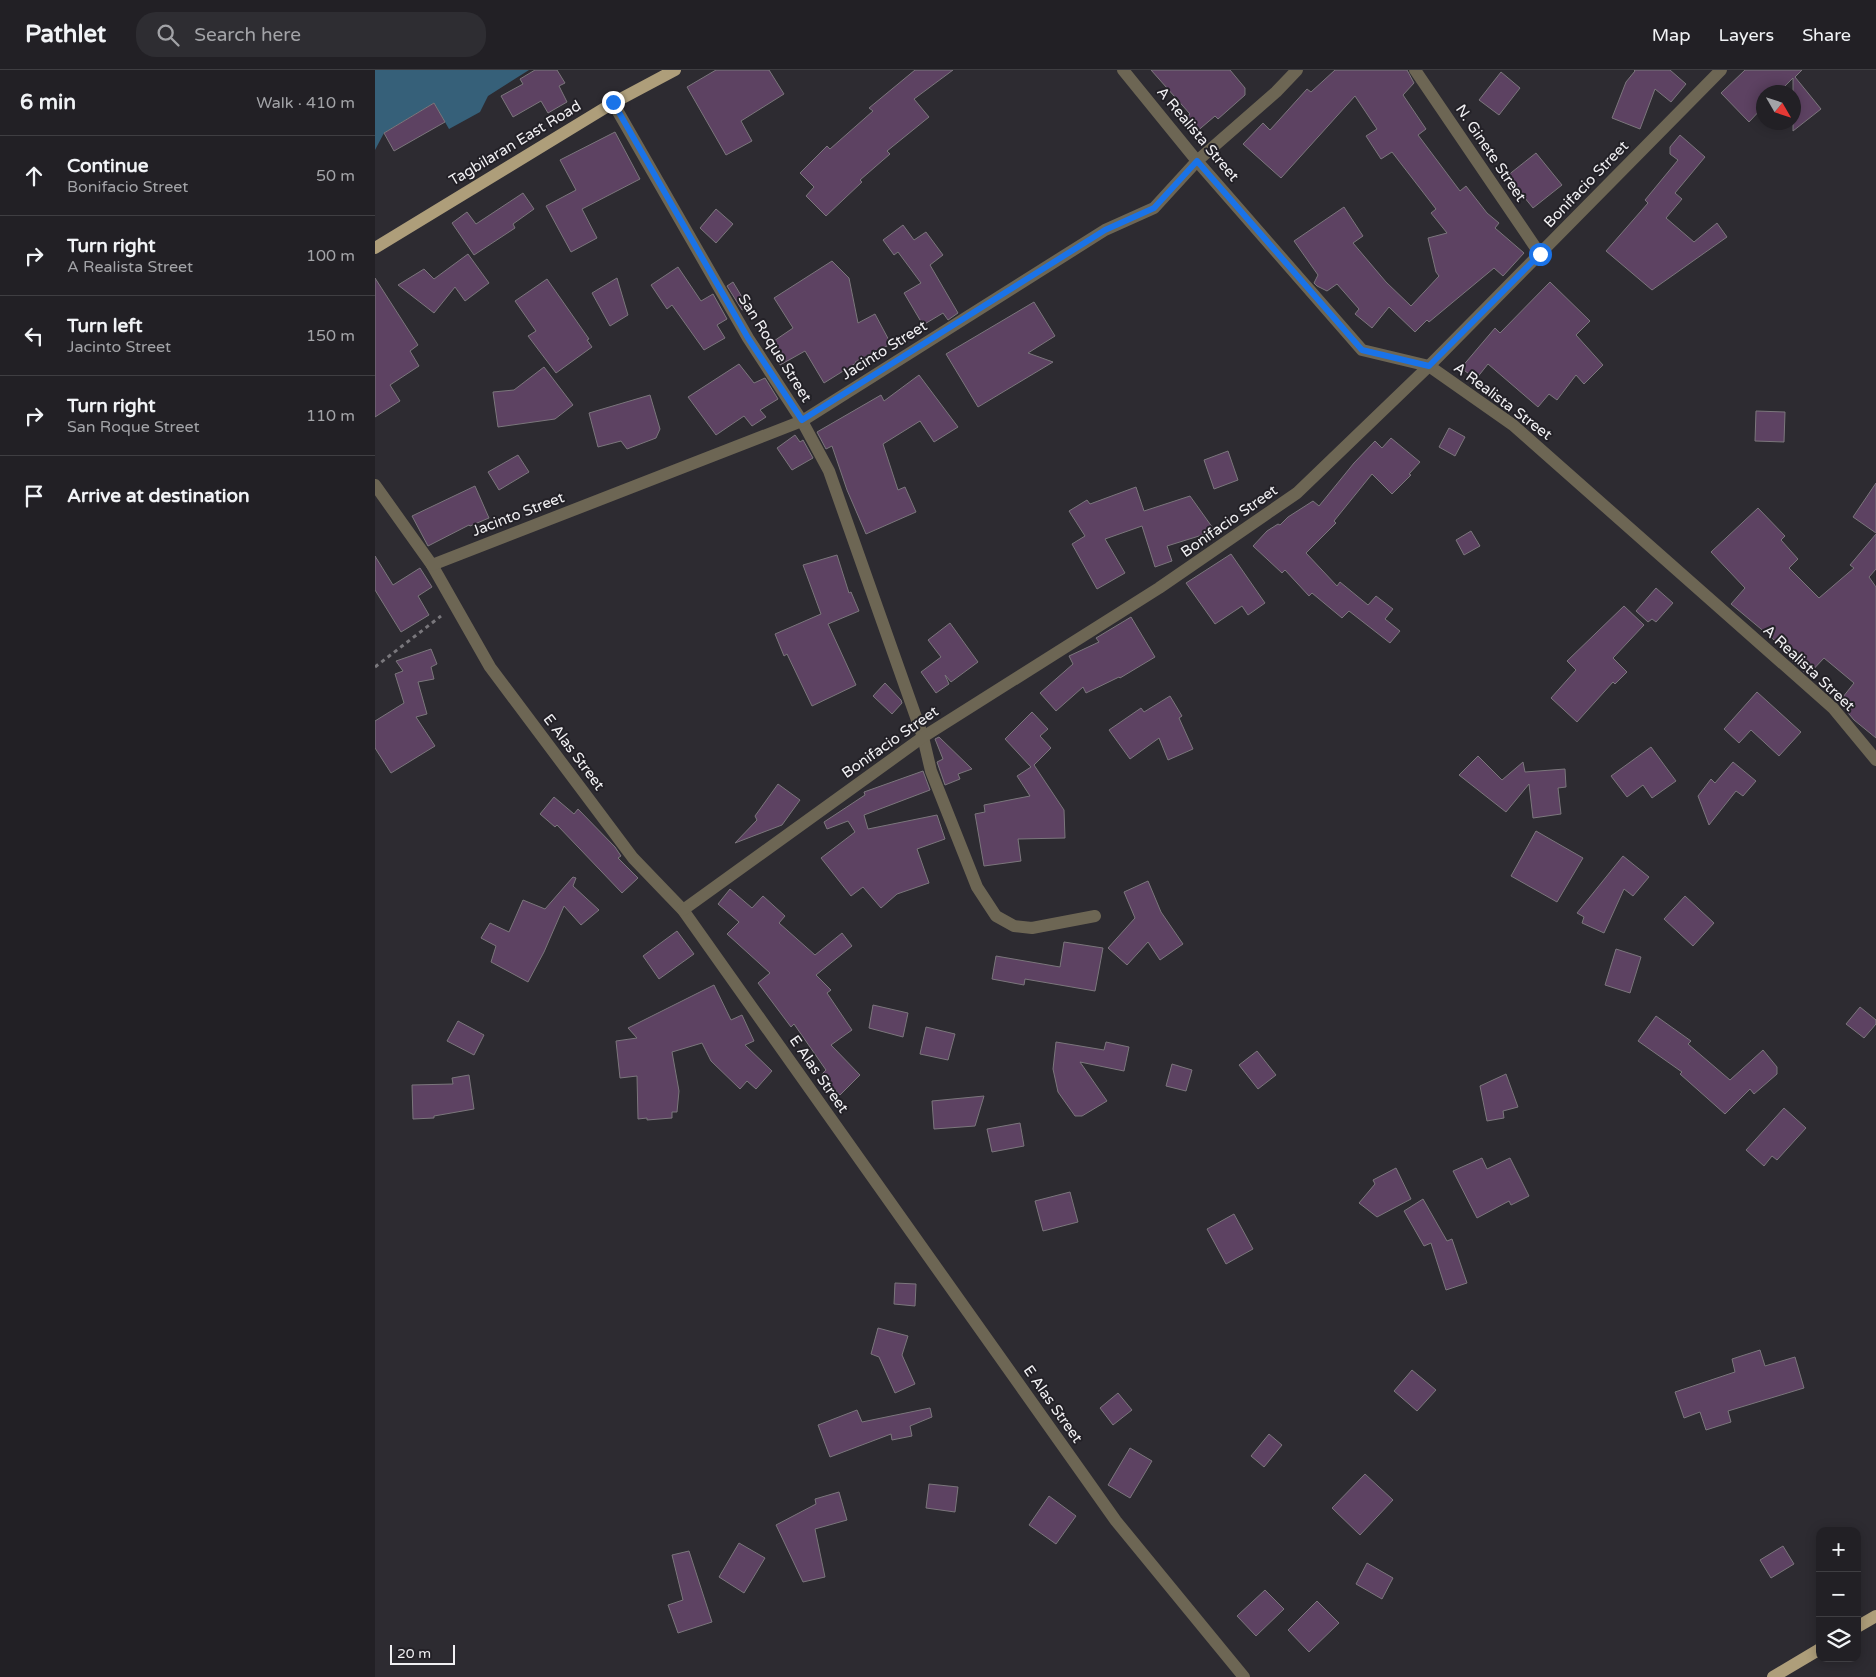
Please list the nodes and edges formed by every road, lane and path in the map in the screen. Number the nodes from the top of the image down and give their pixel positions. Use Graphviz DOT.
graph roads {
  1 [pos="675,70"];
  2 [pos="1123,70"];
  3 [pos="1297,70"];
  4 [pos="1415,70"];
  5 [pos="1721,70"];
  6 [pos="613,102"];
  7 [pos="1197,161"];
  8 [pos="375,248"];
  9 [pos="1540,254"];
  10 [pos="1429,366"];
  11 [pos="802,420"];
  12 [pos="375,485"];
  13 [pos="432,565"];
  14 [pos="455,605"];
  15 [pos="375,666"];
  16 [pos="923,737"];
  17 [pos="1876,760"];
  18 [pos="683,910"];
  19 [pos="1095,916"];
  20 [pos="1876,1616"];
  21 [pos="1861,1625"];
  22 [pos="1816,1651"];
  23 [pos="1244,1677"];
  24 [pos="1773,1677"];
  1 -- 6 [label="main road, Tagbilaran East Road"];
  2 -- 7 [label="street, A Realista Street"];
  3 -- 7 [label="street, Jacinto Street"];
  4 -- 9 [label="street, N. Ginete Street"];
  5 -- 9 [label="street, Bonifacio Street"];
  6 -- 8 [label="main road, Tagbilaran East Road"];
  6 -- 11 [label="street, San Roque Street"];
  7 -- 10 [label="street, A Realista Street"];
  7 -- 11 [label="street, Jacinto Street"];
  9 -- 10 [label="street, Bonifacio Street"];
  10 -- 16 [label="street, Bonifacio Street"];
  10 -- 17 [label="street, A Realista Street"];
  11 -- 13 [label="street, Jacinto Street"];
  11 -- 16 [label="street, San Roque Street"];
  12 -- 13 [label="street, E Alas Street"];
  13 -- 14 [label="street, E Alas Street"];
  14 -- 15 [label="path"];
  14 -- 18 [label="street, E Alas Street"];
  16 -- 18 [label="street, Bonifacio Street"];
  16 -- 19 [label="street, San Roque Street"];
  18 -- 23 [label="street, E Alas Street"];
  20 -- 21 [label="main road"];
  22 -- 24 [label="main road"];
}
